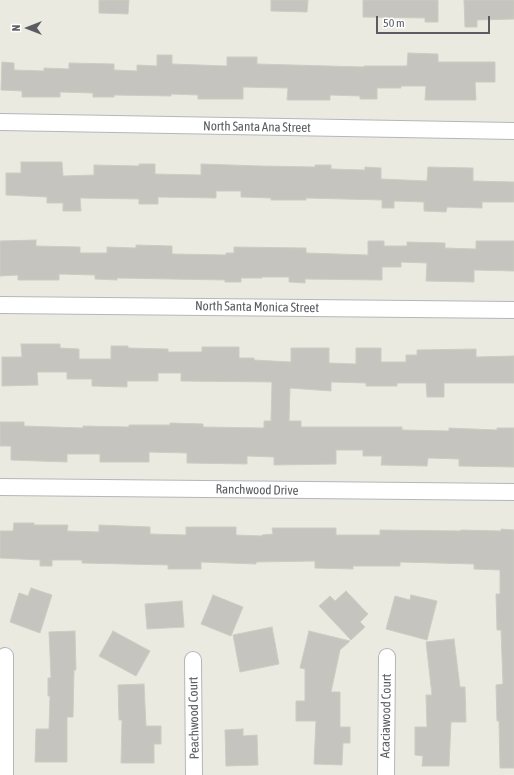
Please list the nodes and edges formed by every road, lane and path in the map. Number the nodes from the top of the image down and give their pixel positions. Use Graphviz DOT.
graph roads {
  1 [pos="0,122"];
  2 [pos="514,131"];
  3 [pos="0,305"];
  4 [pos="514,310"];
  5 [pos="0,487"];
  6 [pos="514,492"];
  7 [pos="5,656"];
  8 [pos="387,657"];
  9 [pos="193,660"];
  10 [pos="4,775"];
  11 [pos="194,775"];
  12 [pos="386,775"];
  1 -- 2 [label="street, North Santa Ana Street"];
  3 -- 4 [label="street, North Santa Monica Street"];
  5 -- 6 [label="street, Ranchwood Drive"];
  7 -- 10 [label="street"];
  8 -- 12 [label="street, Acaciawood Court"];
  9 -- 11 [label="street, Peachwood Court"];
}
